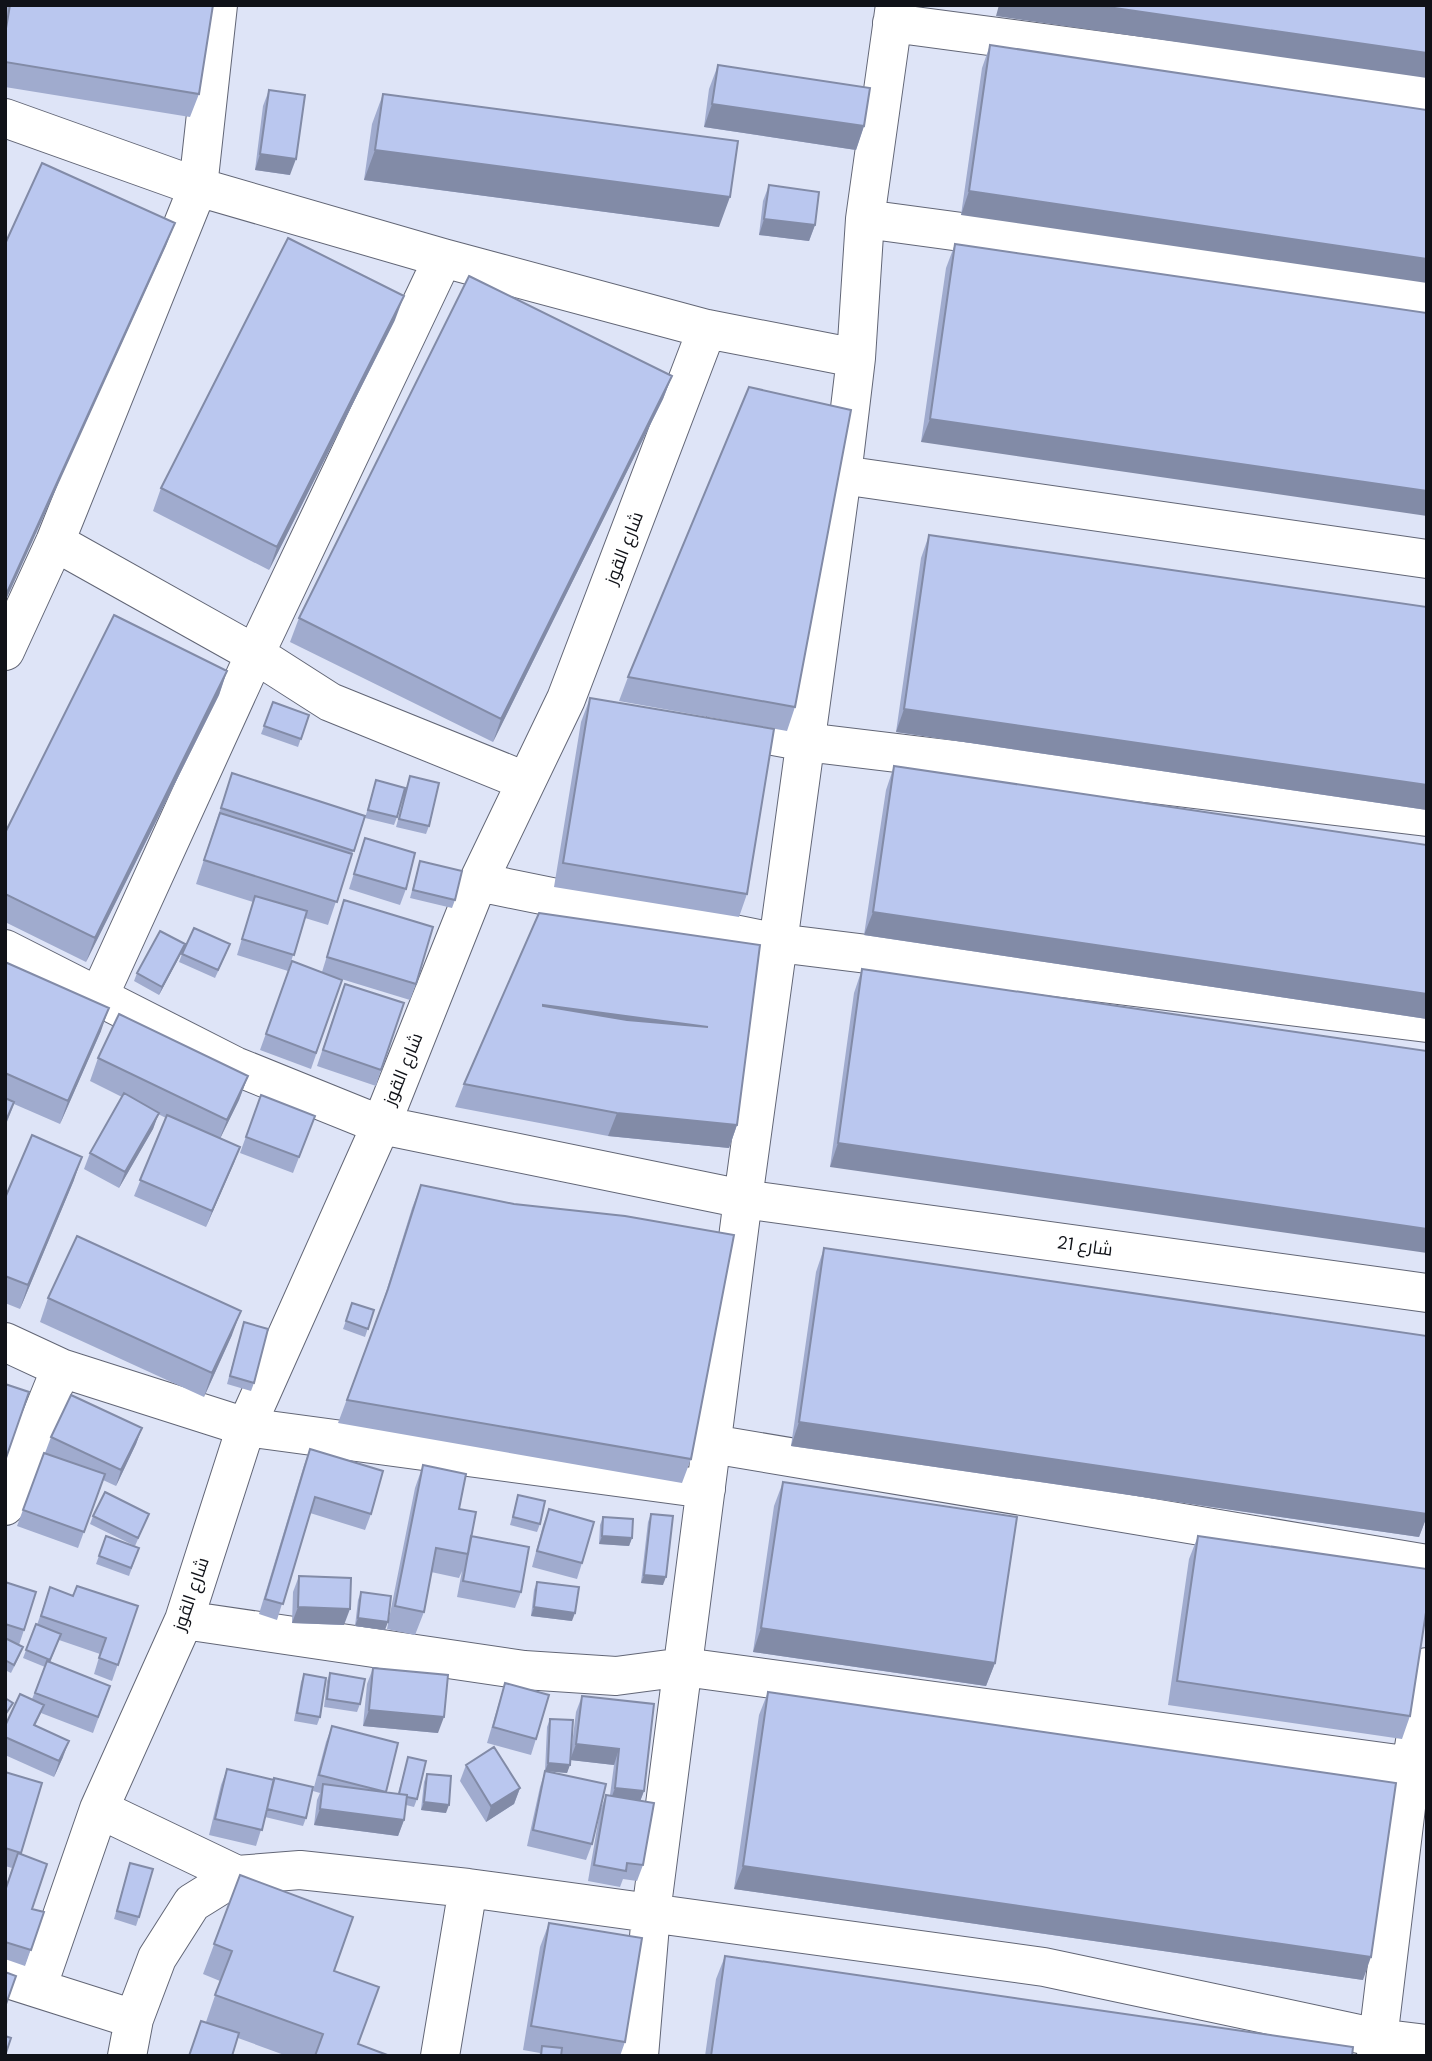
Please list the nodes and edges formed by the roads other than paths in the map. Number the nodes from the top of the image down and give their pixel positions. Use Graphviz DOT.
graph roads {
  1 [pos="218,5"];
  2 [pos="893,14"];
  3 [pos="1427,94"];
  4 [pos="6,121"];
  5 [pos="198,187"];
  6 [pos="864,219"];
  7 [pos="443,258"];
  8 [pos="1427,295"];
  9 [pos="707,329"];
  10 [pos="856,358"];
  11 [pos="842,475"];
  12 [pos="55,542"];
  13 [pos="1427,559"];
  14 [pos="5,651"];
  15 [pos="255,654"];
  16 [pos="566,699"];
  17 [pos="606,706"];
  18 [pos="686,721"];
  19 [pos="806,742"];
  20 [pos="525,781"];
  21 [pos="1427,817"];
  22 [pos="478,882"];
  23 [pos="778,943"];
  24 [pos="5,948"];
  25 [pos="99,998"];
  26 [pos="1427,1023"];
  27 [pos="381,1125"];
  28 [pos="743,1199"];
  29 [pos="1427,1293"];
  30 [pos="5,1342"];
  31 [pos="61,1368"];
  32 [pos="246,1427"];
  33 [pos="712,1444"];
  34 [pos="706,1489"];
  35 [pos="5,1506"];
  36 [pos="1427,1564"];
  37 [pos="184,1620"];
  38 [pos="684,1667"];
  39 [pos="1427,1667"];
  40 [pos="1419,1767"];
  41 [pos="99,1809"];
  42 [pos="237,1875"];
  43 [pos="468,1888"];
  44 [pos="651,1913"];
  45 [pos="21,1983"];
  46 [pos="134,2019"];
  47 [pos="1427,2044"];
  48 [pos="1377,2047"];
  49 [pos="127,2056"];
  50 [pos="440,2056"];
  51 [pos="639,2056"];
  1 -- 5 [label="street"];
  2 -- 3 [label="street"];
  2 -- 6 [label="street"];
  4 -- 5 [label="street"];
  5 -- 7 [label="street"];
  5 -- 12 [label="street"];
  6 -- 8 [label="street"];
  6 -- 10 [label="street"];
  7 -- 9 [label="street"];
  7 -- 15 [label="street"];
  9 -- 10 [label="street"];
  9 -- 16 [label="street, شارع القوز"];
  10 -- 11 [label="street"];
  11 -- 13 [label="street"];
  11 -- 19 [label="street"];
  12 -- 14 [label="street"];
  12 -- 15 [label="street"];
  15 -- 20 [label="street"];
  15 -- 25 [label="street"];
  16 -- 17 [label="street"];
  16 -- 20 [label="street, شارع القوز"];
  18 -- 19 [label="street"];
  19 -- 21 [label="street"];
  19 -- 23 [label="street"];
  20 -- 22 [label="street, شارع القوز"];
  22 -- 23 [label="street"];
  22 -- 27 [label="street, شارع القوز"];
  23 -- 26 [label="street"];
  23 -- 28 [label="street"];
  24 -- 25 [label="street, شارع 21"];
  25 -- 27 [label="street, شارع 21"];
  27 -- 28 [label="street, شارع 21"];
  27 -- 32 [label="street, شارع القوز"];
  28 -- 29 [label="street, شارع 21"];
  28 -- 33 [label="street"];
  30 -- 31 [label="street"];
  31 -- 32 [label="street"];
  31 -- 35 [label="street"];
  32 -- 34 [label="street"];
  32 -- 37 [label="street, شارع القوز"];
  33 -- 34 [label="street"];
  33 -- 36 [label="street"];
  34 -- 38 [label="street"];
  37 -- 38 [label="street"];
  37 -- 41 [label="street, شارع القوز"];
  38 -- 40 [label="street"];
  38 -- 44 [label="street"];
  39 -- 40 [label="street"];
  40 -- 48 [label="street"];
  41 -- 42 [label="street"];
  41 -- 45 [label="street, شارع القوز"];
  42 -- 43 [label="street"];
  42 -- 46 [label="street"];
  43 -- 44 [label="street"];
  43 -- 50 [label="street"];
  44 -- 48 [label="street"];
  44 -- 51 [label="street"];
  45 -- 46 [label="street"];
  46 -- 49 [label="street"];
  47 -- 48 [label="street"];
}
